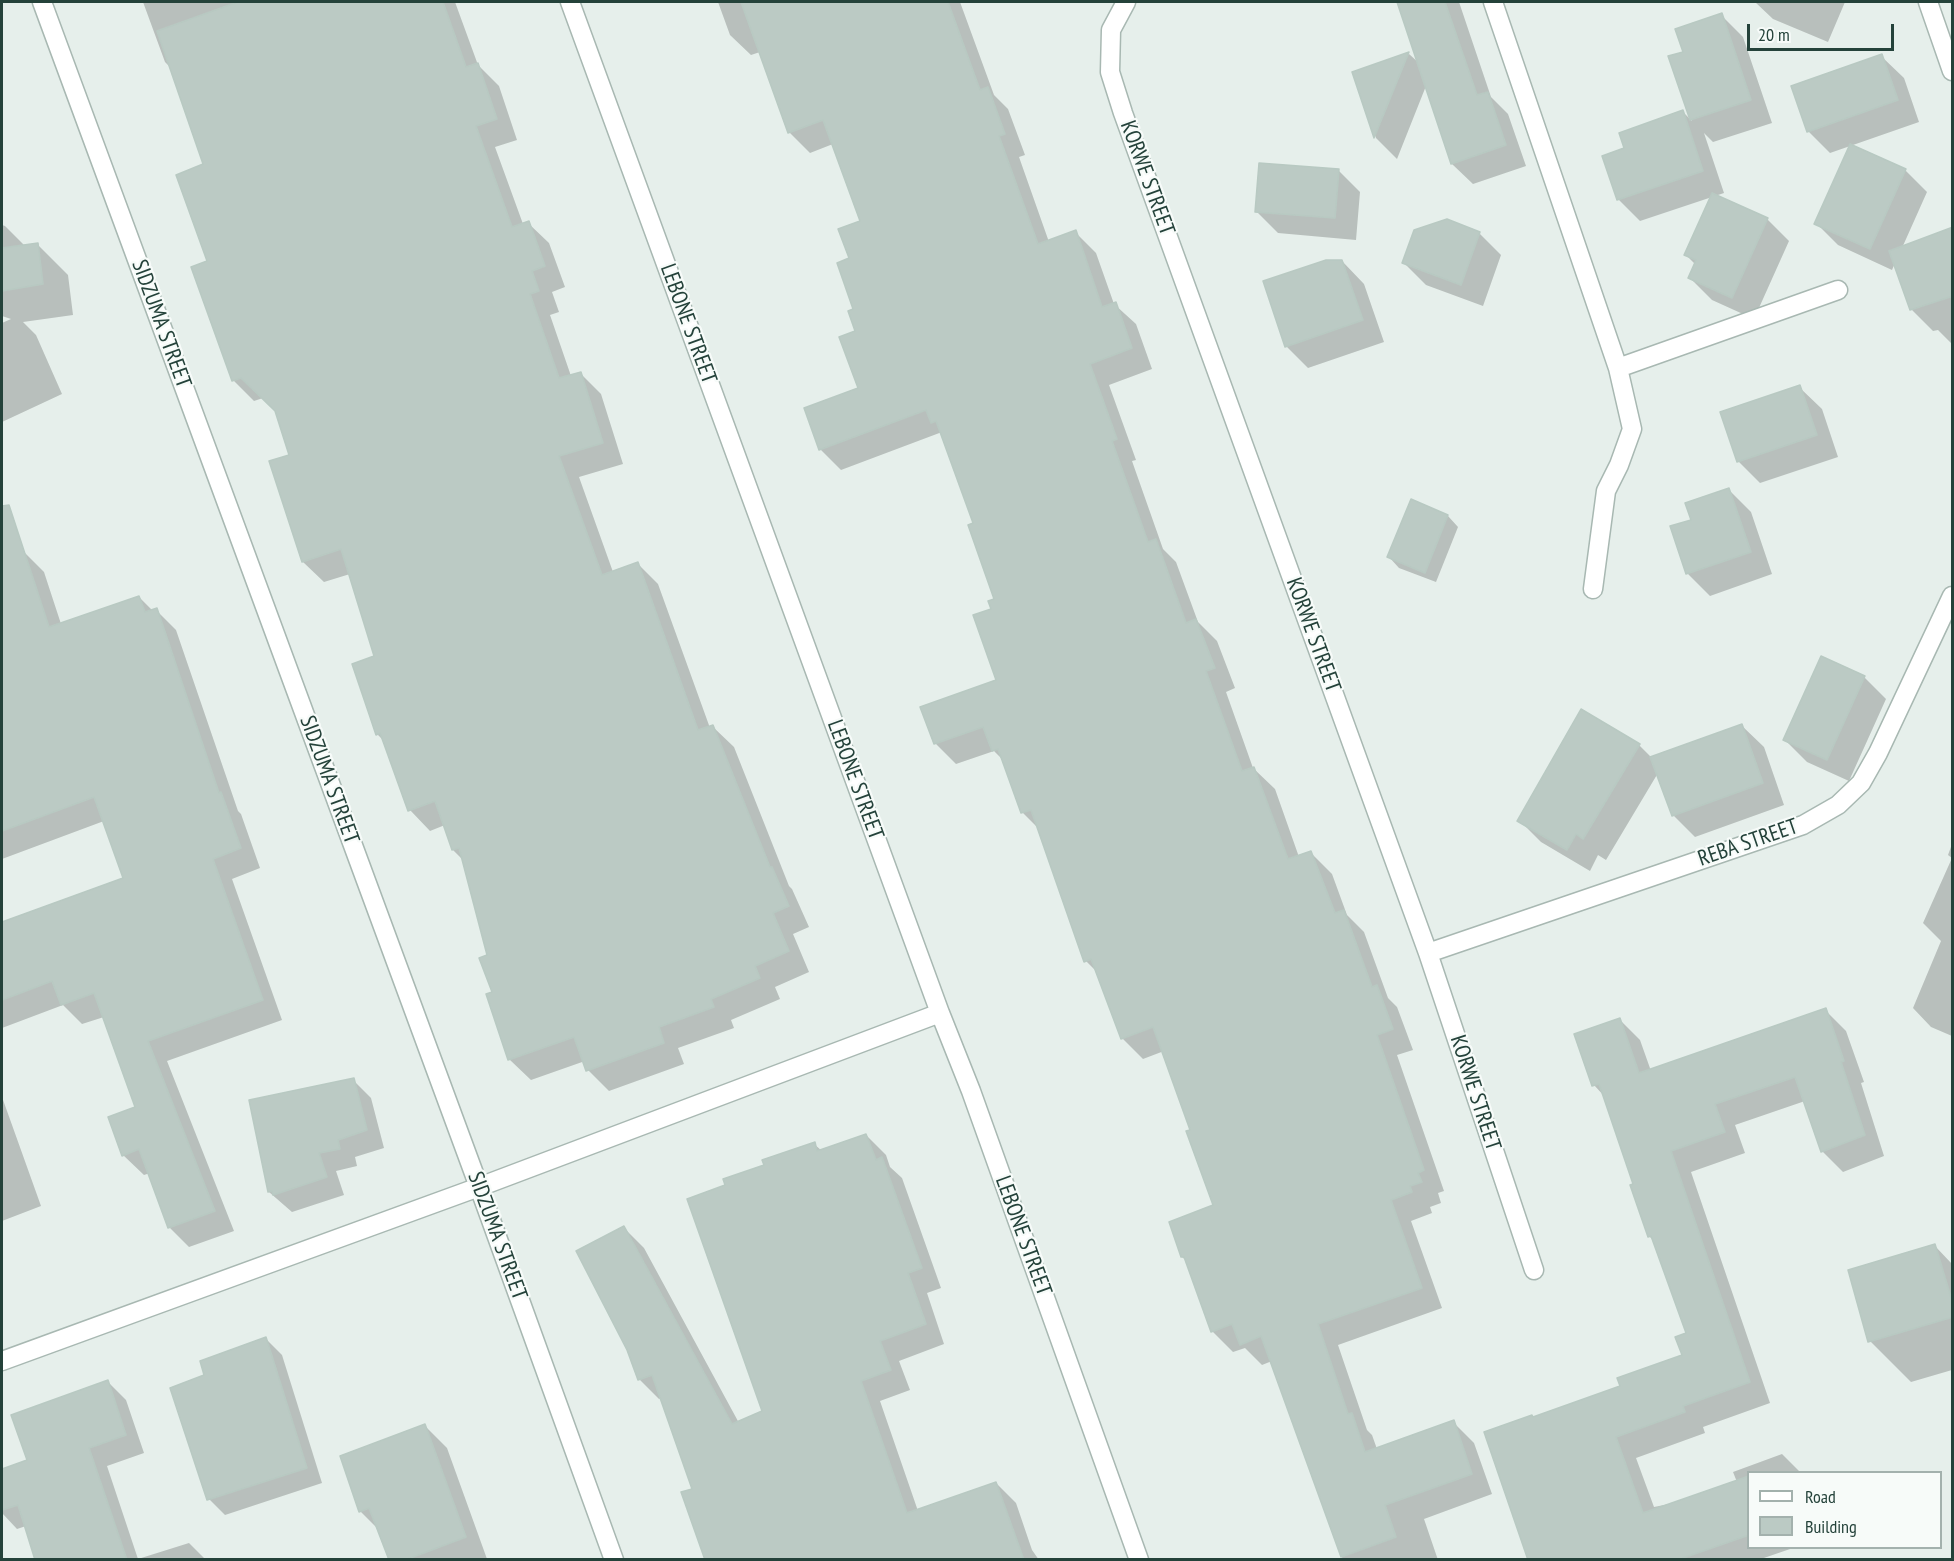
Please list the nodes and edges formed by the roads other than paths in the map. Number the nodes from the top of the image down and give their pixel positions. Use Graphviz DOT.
graph roads {
  1 [pos="42,2"];
  2 [pos="570,2"];
  3 [pos="1126,2"];
  4 [pos="1493,2"];
  5 [pos="1928,2"];
  6 [pos="1953,71"];
  7 [pos="1838,290"];
  8 [pos="1618,368"];
  9 [pos="1593,589"];
  10 [pos="1953,596"];
  11 [pos="1428,953"];
  12 [pos="940,1013"];
  13 [pos="479,1187"];
  14 [pos="1534,1270"];
  15 [pos="2,1361"];
  16 [pos="614,1560"];
  17 [pos="1139,1560"];
  1 -- 13 [label="street, SIDZUMA STREET"];
  2 -- 12 [label="street, LEBONE STREET"];
  3 -- 11 [label="street, KORWE STREET"];
  4 -- 8 [label="street"];
  5 -- 6 [label="street"];
  7 -- 8 [label="street"];
  8 -- 9 [label="street"];
  10 -- 11 [label="street, REBA STREET"];
  11 -- 14 [label="street, KORWE STREET"];
  12 -- 13 [label="street"];
  12 -- 17 [label="street, LEBONE STREET"];
  13 -- 15 [label="street"];
  13 -- 16 [label="street, SIDZUMA STREET"];
}
